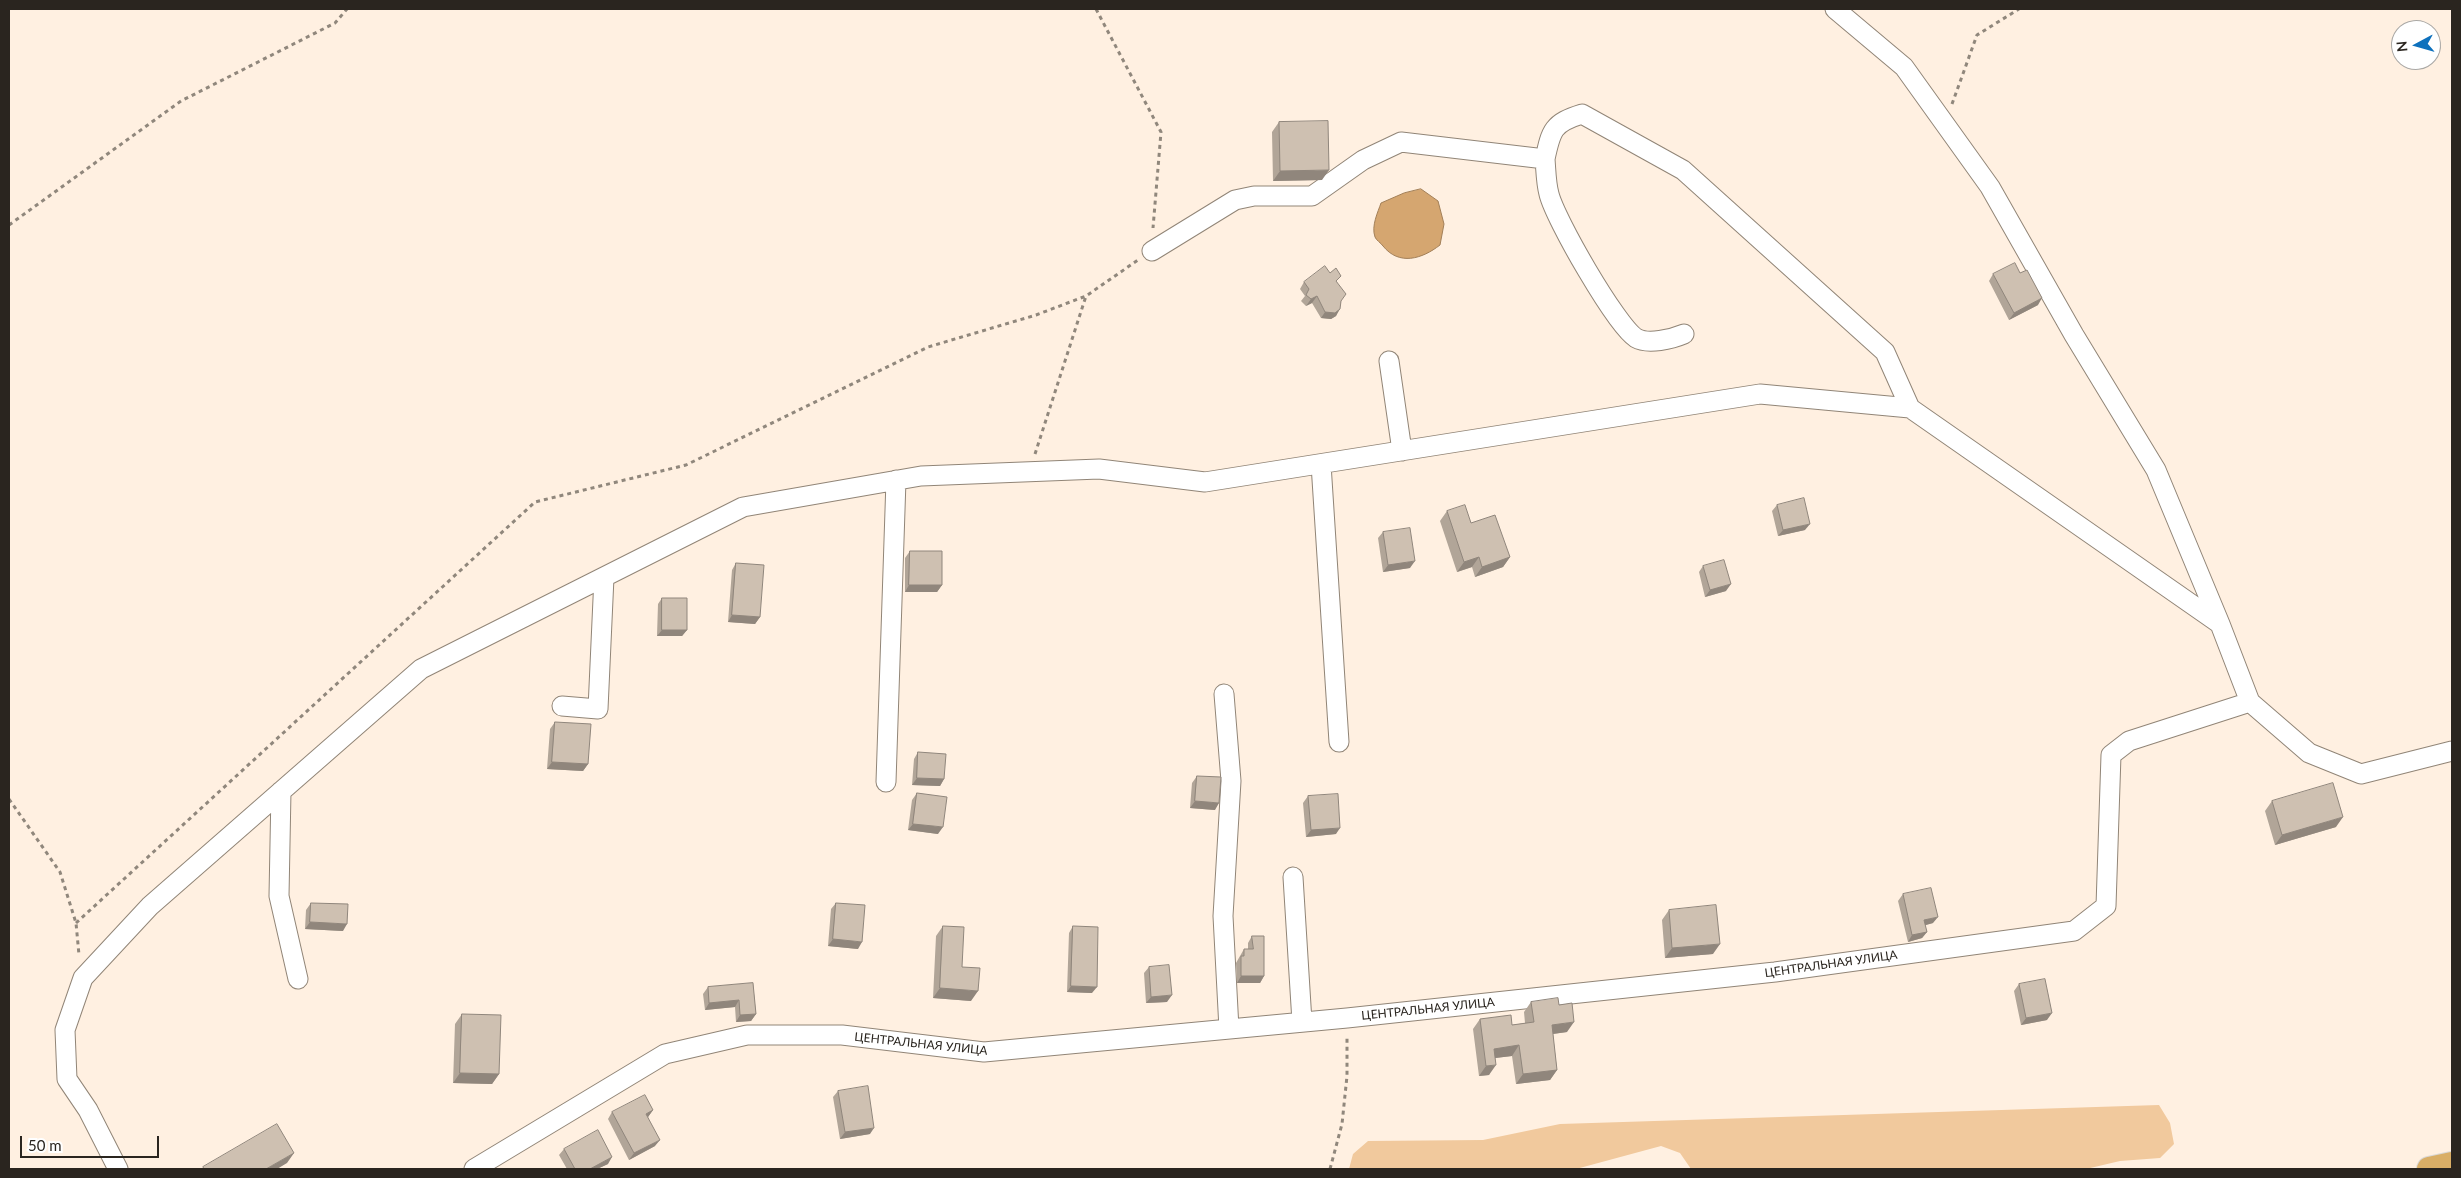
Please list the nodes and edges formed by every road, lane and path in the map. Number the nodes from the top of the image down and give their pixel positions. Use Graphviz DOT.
graph roads {
  1 [pos="347,9"];
  2 [pos="1096,9"];
  3 [pos="1835,9"];
  4 [pos="2019,9"];
  5 [pos="1957,139"];
  6 [pos="1545,160"];
  7 [pos="9,225"];
  8 [pos="1152,251"];
  9 [pos="1086,296"];
  10 [pos="1684,334"];
  11 [pos="1389,361"];
  12 [pos="1910,408"];
  13 [pos="1402,451"];
  14 [pos="1321,464"];
  15 [pos="1029,472"];
  16 [pos="896,480"];
  17 [pos="604,577"];
  18 [pos="2220,624"];
  19 [pos="1224,694"];
  20 [pos="2250,702"];
  21 [pos="562,706"];
  22 [pos="1339,742"];
  23 [pos="2452,751"];
  24 [pos="886,782"];
  25 [pos="281,791"];
  26 [pos="9,799"];
  27 [pos="1293,877"];
  28 [pos="76,923"];
  29 [pos="83,978"];
  30 [pos="298,979"];
  31 [pos="1346,1018"];
  32 [pos="1302,1022"];
  33 [pos="1229,1029"];
  34 [pos="2452,1164"];
  35 [pos="118,1169"];
  36 [pos="474,1169"];
  37 [pos="1330,1169"];
  38 [pos="2429,1169"];
  1 -- 7 [label="path"];
  2 -- 8 [label="path"];
  3 -- 5 [label="street"];
  4 -- 5 [label="path"];
  5 -- 18 [label="street"];
  6 -- 8 [label="street"];
  6 -- 10 [label="street"];
  6 -- 12 [label="street"];
  8 -- 9 [label="path"];
  9 -- 15 [label="path"];
  9 -- 28 [label="path"];
  11 -- 13 [label="street"];
  12 -- 13 [label="street"];
  12 -- 18 [label="street"];
  13 -- 14 [label="street"];
  14 -- 15 [label="street"];
  14 -- 22 [label="street"];
  15 -- 16 [label="street"];
  16 -- 17 [label="street"];
  16 -- 24 [label="street"];
  17 -- 21 [label="street"];
  17 -- 25 [label="street"];
  18 -- 20 [label="street"];
  19 -- 33 [label="street"];
  20 -- 23 [label="street"];
  20 -- 31 [label="street, ЦЕНТРАЛЬНАЯ УЛИЦА"];
  25 -- 29 [label="street"];
  25 -- 30 [label="street"];
  26 -- 28 [label="path"];
  27 -- 32 [label="street"];
  28 -- 29 [label="path"];
  29 -- 35 [label="street"];
  31 -- 32 [label="street, ЦЕНТРАЛЬНАЯ УЛИЦА"];
  31 -- 37 [label="path"];
  32 -- 33 [label="street, ЦЕНТРАЛЬНАЯ УЛИЦА"];
  33 -- 36 [label="street, ЦЕНТРАЛЬНАЯ УЛИЦА"];
  34 -- 38 [label="main road"];
}
